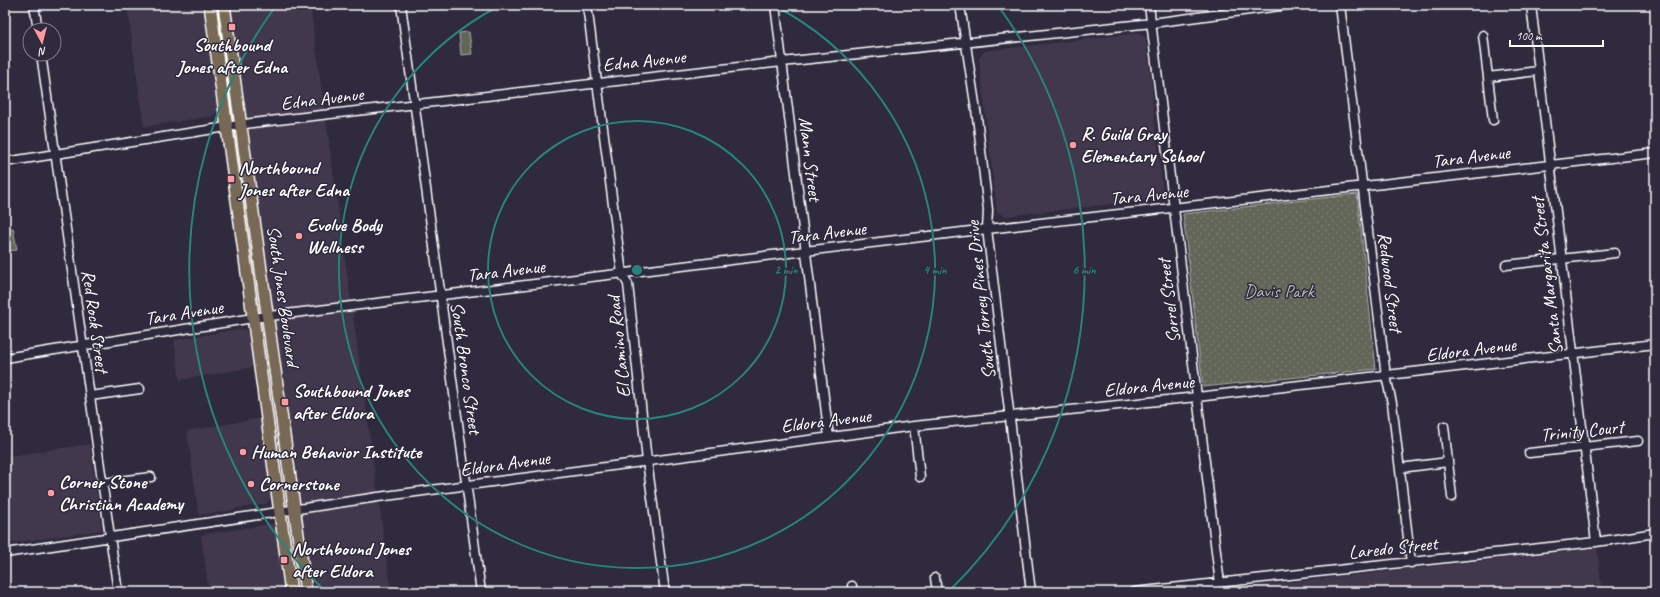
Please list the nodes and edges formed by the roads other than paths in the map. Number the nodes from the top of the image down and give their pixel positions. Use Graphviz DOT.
graph roads {
  1 [pos="34,5"];
  2 [pos="210,5"];
  3 [pos="224,5"];
  4 [pos="402,5"];
  5 [pos="588,5"];
  6 [pos="775,5"];
  7 [pos="960,5"];
  8 [pos="1150,5"];
  9 [pos="1288,5"];
  10 [pos="1340,5"];
  11 [pos="1531,5"];
  12 [pos="37,22"];
  13 [pos="1152,23"];
  14 [pos="1483,35"];
  15 [pos="966,42"];
  16 [pos="42,62"];
  17 [pos="782,62"];
  18 [pos="1538,71"];
  19 [pos="1488,77"];
  20 [pos="598,82"];
  21 [pos="414,104"];
  22 [pos="1493,120"];
  23 [pos="240,125"];
  24 [pos="227,126"];
  25 [pos="54,153"];
  26 [pos="1655,153"];
  27 [pos="5,162"];
  28 [pos="1550,164"];
  29 [pos="1362,186"];
  30 [pos="1174,208"];
  31 [pos="987,229"];
  32 [pos="806,251"];
  33 [pos="1614,253"];
  34 [pos="1561,259"];
  35 [pos="1506,265"];
  36 [pos="622,274"];
  37 [pos="440,295"];
  38 [pos="267,317"];
  39 [pos="253,318"];
  40 [pos="1655,344"];
  41 [pos="83,345"];
  42 [pos="1572,353"];
  43 [pos="5,358"];
  44 [pos="1386,376"];
  45 [pos="140,389"];
  46 [pos="90,396"];
  47 [pos="1197,397"];
  48 [pos="1010,416"];
  49 [pos="914,426"];
  50 [pos="1444,426"];
  51 [pos="829,437"];
  52 [pos="1638,441"];
  53 [pos="1584,447"];
  54 [pos="1529,453"];
  55 [pos="647,461"];
  56 [pos="1448,462"];
  57 [pos="1400,468"];
  58 [pos="152,477"];
  59 [pos="920,477"];
  60 [pos="102,483"];
  61 [pos="466,485"];
  62 [pos="1452,497"];
  63 [pos="295,509"];
  64 [pos="280,511"];
  65 [pos="1655,533"];
  66 [pos="111,538"];
  67 [pos="1596,542"];
  68 [pos="5,553"];
  69 [pos="1411,562"];
  70 [pos="935,578"];
  71 [pos="1220,588"];
  72 [pos="118,592"];
  73 [pos="291,592"];
  74 [pos="306,592"];
  75 [pos="481,592"];
  76 [pos="665,592"];
  77 [pos="937,592"];
  78 [pos="1031,592"];
  79 [pos="1134,592"];
  1 -- 12 [label="street"];
  2 -- 24 [label="main road, South Jones Boulevard"];
  3 -- 23 [label="main road, South Jones Boulevard"];
  4 -- 21 [label="street, South Bronco Street"];
  5 -- 20 [label="street, El Camino Road"];
  6 -- 17 [label="street, Mann Street"];
  7 -- 15 [label="street, South Torrey Pines Drive"];
  8 -- 13 [label="street, Sorrel Street"];
  9 -- 13 [label="street, Edna Avenue"];
  10 -- 29 [label="street, Redwood Street"];
  11 -- 18 [label="street, Santa Margarita Street"];
  13 -- 15 [label="street, Edna Avenue"];
  13 -- 30 [label="street, Sorrel Street"];
  14 -- 19 [label="street"];
  15 -- 17 [label="street, Edna Avenue"];
  15 -- 31 [label="street, South Torrey Pines Drive"];
  16 -- 25 [label="street, Red Rock Street"];
  17 -- 20 [label="street, Edna Avenue"];
  17 -- 32 [label="street, Mann Street"];
  18 -- 19 [label="street"];
  18 -- 28 [label="street, Santa Margarita Street"];
  19 -- 22 [label="street"];
  20 -- 21 [label="street, Edna Avenue"];
  20 -- 36 [label="street, El Camino Road"];
  21 -- 23 [label="street, Edna Avenue"];
  21 -- 37 [label="street, South Bronco Street"];
  23 -- 24 [label="street, Edna Avenue"];
  23 -- 38 [label="main road, South Jones Boulevard"];
  24 -- 25 [label="street, Edna Avenue"];
  24 -- 39 [label="main road, South Jones Boulevard"];
  25 -- 27 [label="street, Edna Avenue"];
  25 -- 41 [label="street, Red Rock Street"];
  26 -- 28 [label="street, Tara Avenue"];
  28 -- 29 [label="street, Tara Avenue"];
  28 -- 34 [label="street, Santa Margarita Street"];
  29 -- 30 [label="street, Tara Avenue"];
  29 -- 44 [label="street, Redwood Street"];
  30 -- 31 [label="street, Tara Avenue"];
  30 -- 47 [label="street, Sorrel Street"];
  31 -- 32 [label="street, Tara Avenue"];
  31 -- 48 [label="street, South Torrey Pines Drive"];
  32 -- 36 [label="street, Tara Avenue"];
  32 -- 51 [label="street, Mann Street"];
  33 -- 34 [label="street"];
  34 -- 35 [label="street"];
  34 -- 42 [label="street, Santa Margarita Street"];
  36 -- 37 [label="street, Tara Avenue"];
  36 -- 55 [label="street, El Camino Road"];
  37 -- 38 [label="street, Tara Avenue"];
  37 -- 61 [label="street, South Bronco Street"];
  38 -- 39 [label="street, Tara Avenue"];
  38 -- 63 [label="main road, South Jones Boulevard"];
  39 -- 41 [label="street, Tara Avenue"];
  39 -- 64 [label="main road, South Jones Boulevard"];
  40 -- 42 [label="street, Eldora Avenue"];
  41 -- 43 [label="street, Tara Avenue"];
  41 -- 46 [label="street, Red Rock Street"];
  42 -- 44 [label="street, Eldora Avenue"];
  42 -- 53 [label="street, Santa Margarita Street"];
  44 -- 47 [label="street, Eldora Avenue"];
  44 -- 57 [label="street, Redwood Street"];
  45 -- 46 [label="street"];
  46 -- 60 [label="street, Red Rock Street"];
  47 -- 48 [label="street, Eldora Avenue"];
  47 -- 71 [label="street, Sorrel Street"];
  48 -- 49 [label="street, Eldora Avenue"];
  48 -- 78 [label="street, South Torrey Pines Drive"];
  49 -- 51 [label="street, Eldora Avenue"];
  49 -- 59 [label="street"];
  50 -- 56 [label="street"];
  51 -- 55 [label="street, Eldora Avenue"];
  52 -- 53 [label="street, Trinity Court"];
  53 -- 54 [label="street, Trinity Court"];
  53 -- 67 [label="street, Santa Margarita Street"];
  55 -- 61 [label="street, Eldora Avenue"];
  55 -- 76 [label="street, El Camino Road"];
  56 -- 57 [label="street"];
  56 -- 62 [label="street"];
  57 -- 69 [label="street, Redwood Street"];
  58 -- 60 [label="street"];
  60 -- 66 [label="street, Red Rock Street"];
  61 -- 63 [label="street, Eldora Avenue"];
  61 -- 75 [label="street, South Bronco Street"];
  63 -- 64 [label="street, Eldora Avenue"];
  63 -- 74 [label="main road, South Jones Boulevard"];
  64 -- 66 [label="street, Eldora Avenue"];
  64 -- 73 [label="main road, South Jones Boulevard"];
  65 -- 67 [label="street, Laredo Street"];
  66 -- 68 [label="street, Eldora Avenue"];
  66 -- 72 [label="street, Red Rock Street"];
  67 -- 69 [label="street, Laredo Street"];
  69 -- 71 [label="street, Laredo Street"];
  70 -- 77 [label="street"];
  71 -- 79 [label="street, Laredo Street"];
}
